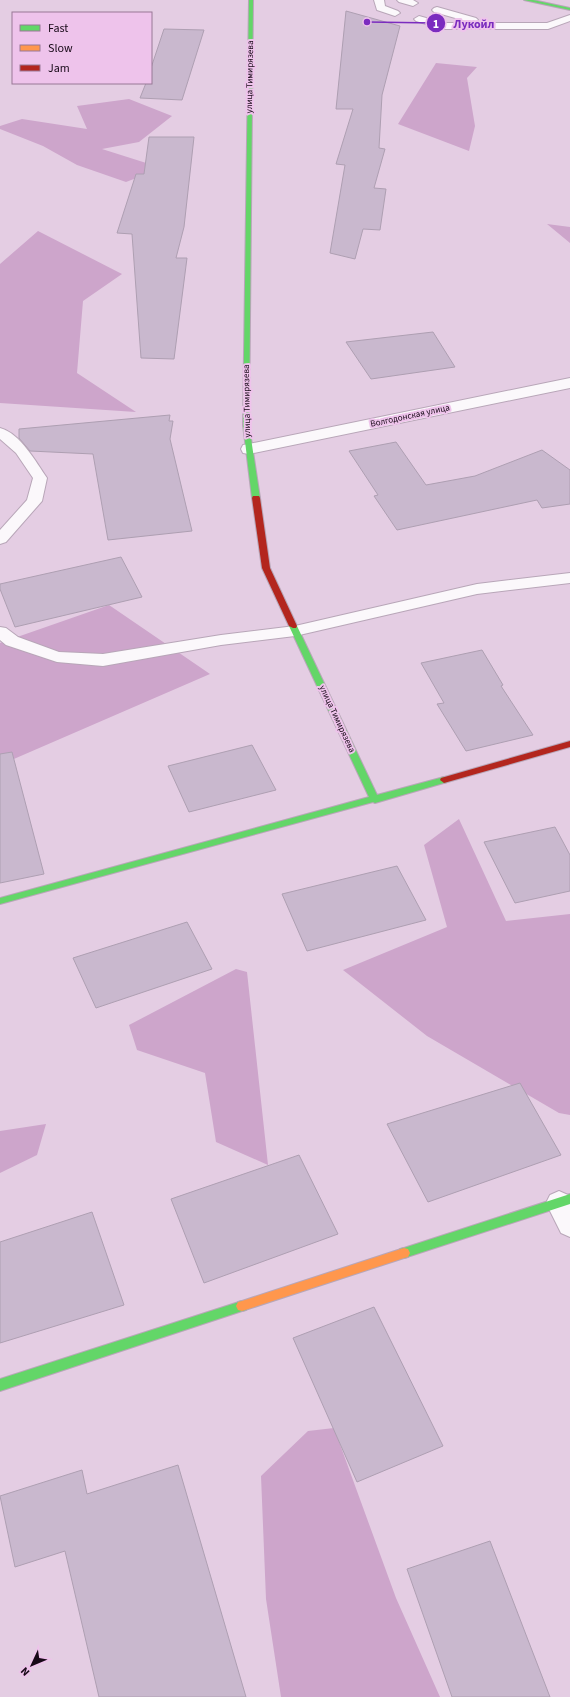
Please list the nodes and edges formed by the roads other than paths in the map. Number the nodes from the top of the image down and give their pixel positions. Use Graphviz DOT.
graph roads {
  1 [pos="251,0"];
  2 [pos="379,0"];
  3 [pos="402,0"];
  4 [pos="526,0"];
  5 [pos="413,3"];
  6 [pos="570,9"];
  7 [pos="437,10"];
  8 [pos="395,13"];
  9 [pos="570,18"];
  10 [pos="419,20"];
  11 [pos="498,26"];
  12 [pos="570,383"];
  13 [pos="0,432"];
  14 [pos="249,449"];
  15 [pos="0,539"];
  16 [pos="570,578"];
  17 [pos="295,631"];
  18 [pos="0,632"];
  19 [pos="570,744"];
  20 [pos="375,800"];
  21 [pos="0,901"];
  22 [pos="566,1209"];
  23 [pos="0,1385"];
  1 -- 14 [label="street, улица Тимирязева"];
  2 -- 8 [label="lane"];
  3 -- 5 [label="lane"];
  4 -- 6 [label="street"];
  7 -- 11 [label="lane"];
  9 -- 11 [label="lane"];
  10 -- 11 [label="lane"];
  12 -- 14 [label="street, Волгодонская улица"];
  13 -- 15 [label="lane"];
  14 -- 17 [label="street, улица Тимирязева"];
  16 -- 17 [label="lane"];
  17 -- 18 [label="lane"];
  17 -- 20 [label="street, улица Тимирязева"];
  19 -- 20 [label="street"];
  20 -- 21 [label="street"];
  22 -- 23 [label="street"];
}
